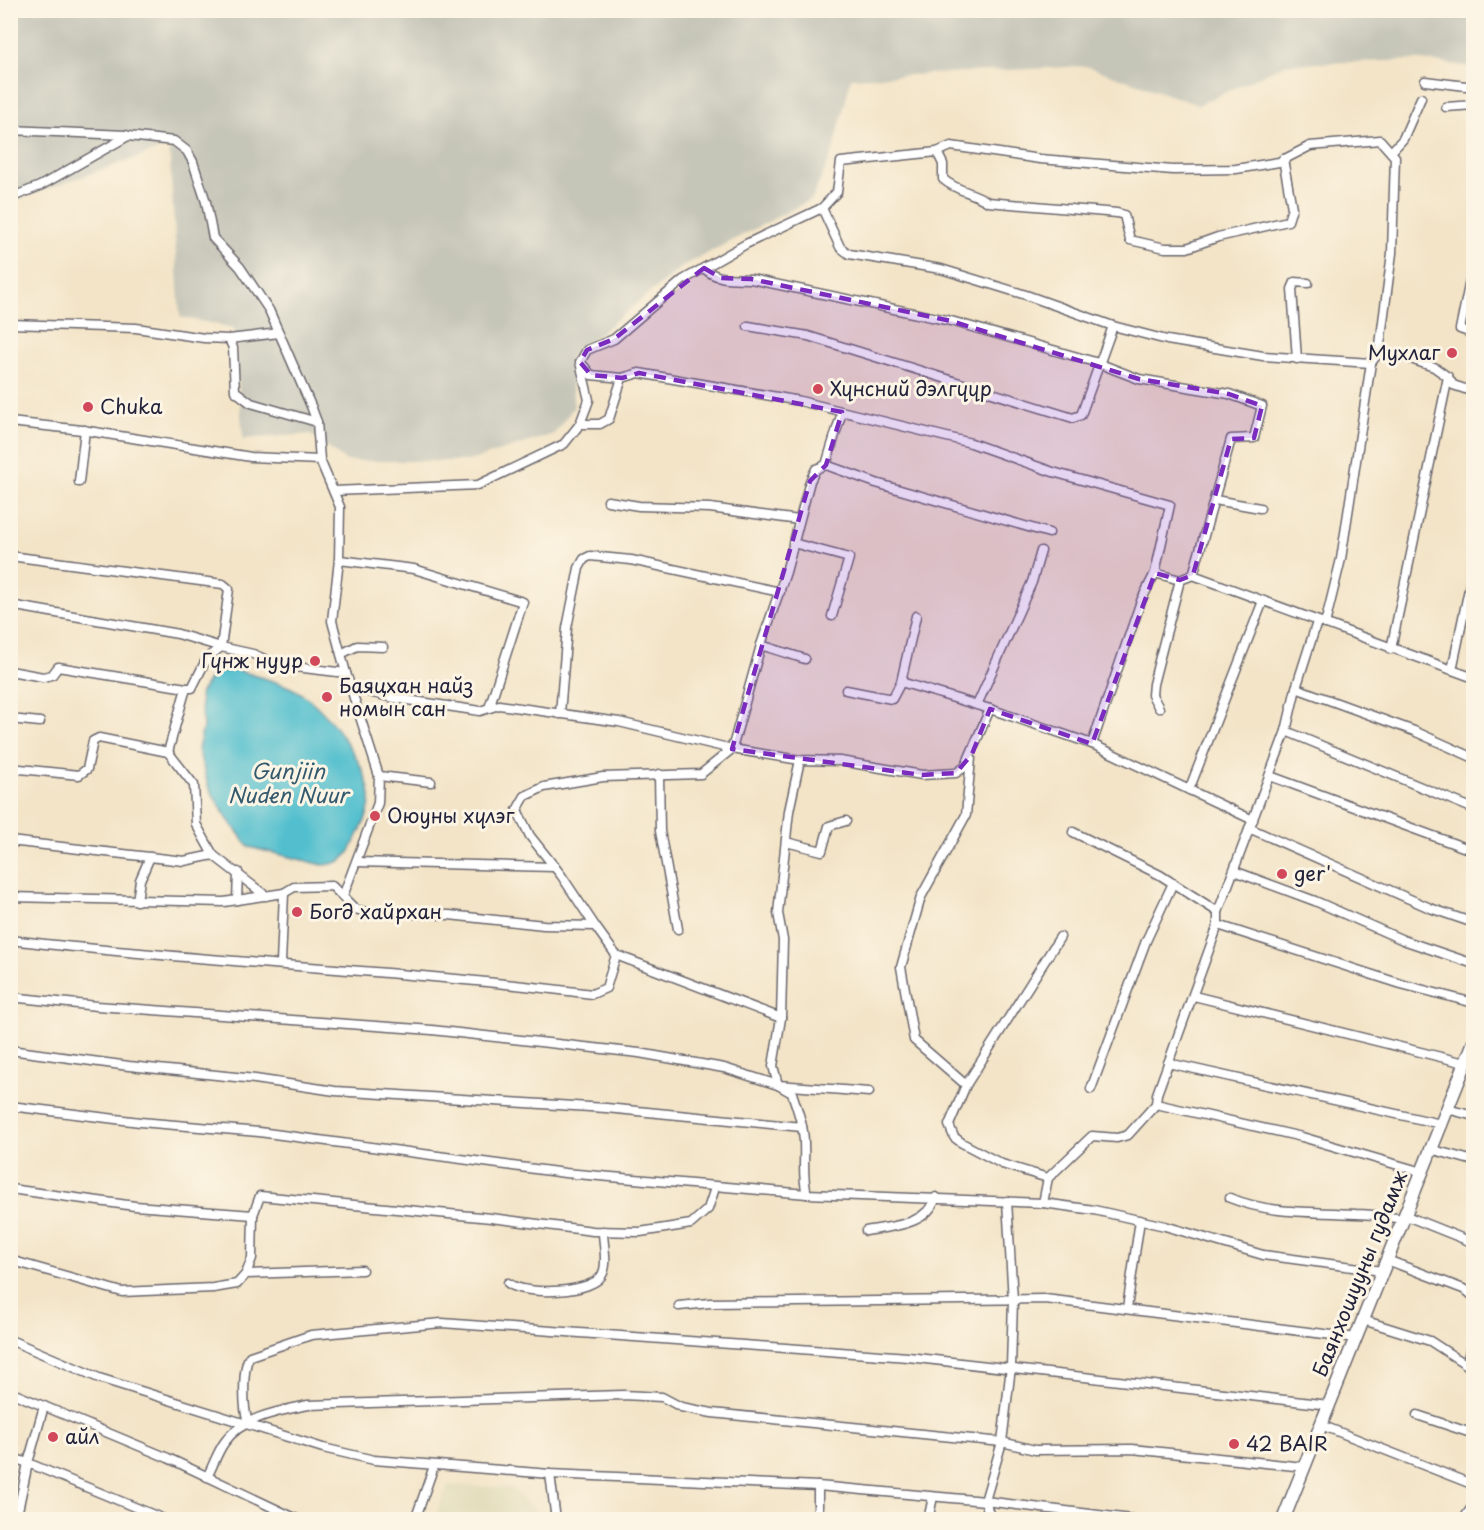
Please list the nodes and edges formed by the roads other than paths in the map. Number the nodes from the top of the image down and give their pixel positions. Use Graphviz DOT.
graph roads {
  1 [pos="1425,81"];
  2 [pos="1473,87"];
  3 [pos="1421,98"];
  4 [pos="1473,105"];
  5 [pos="1446,107"];
  6 [pos="10,130"];
  7 [pos="157,134"];
  8 [pos="128,135"];
  9 [pos="937,152"];
  10 [pos="1391,152"];
  11 [pos="1283,159"];
  12 [pos="10,198"];
  13 [pos="822,208"];
  14 [pos="1473,261"];
  15 [pos="704,268"];
  16 [pos="1308,283"];
  17 [pos="10,324"];
  18 [pos="748,326"];
  19 [pos="1113,326"];
  20 [pos="279,333"];
  21 [pos="1473,334"];
  22 [pos="229,339"];
  23 [pos="1379,352"];
  24 [pos="1297,359"];
  25 [pos="580,362"];
  26 [pos="1371,363"];
  27 [pos="1101,365"];
  28 [pos="1448,377"];
  29 [pos="622,378"];
  30 [pos="1473,392"];
  31 [pos="842,412"];
  32 [pos="10,422"];
  33 [pos="317,422"];
  34 [pos="580,424"];
  35 [pos="85,430"];
  36 [pos="320,460"];
  37 [pos="826,465"];
  38 [pos="79,482"];
  39 [pos="334,491"];
  40 [pos="1215,500"];
  41 [pos="608,501"];
  42 [pos="1260,508"];
  43 [pos="799,520"];
  44 [pos="1049,533"];
  45 [pos="793,543"];
  46 [pos="1041,551"];
  47 [pos="10,555"];
  48 [pos="339,560"];
  49 [pos="1473,565"];
  50 [pos="1155,573"];
  51 [pos="1193,575"];
  52 [pos="1180,580"];
  53 [pos="780,592"];
  54 [pos="1263,602"];
  55 [pos="10,605"];
  56 [pos="832,616"];
  57 [pos="916,616"];
  58 [pos="1321,623"];
  59 [pos="761,645"];
  60 [pos="221,647"];
  61 [pos="383,647"];
  62 [pos="1391,649"];
  63 [pos="341,654"];
  64 [pos="805,659"];
  65 [pos="1452,670"];
  66 [pos="10,671"];
  67 [pos="346,673"];
  68 [pos="1473,678"];
  69 [pos="901,682"];
  70 [pos="186,688"];
  71 [pos="351,688"];
  72 [pos="1296,688"];
  73 [pos="846,690"];
  74 [pos="977,705"];
  75 [pos="489,708"];
  76 [pos="1159,708"];
  77 [pos="990,709"];
  78 [pos="560,714"];
  79 [pos="10,718"];
  80 [pos="40,722"];
  81 [pos="1286,731"];
  82 [pos="1092,744"];
  83 [pos="732,750"];
  84 [pos="168,752"];
  85 [pos="972,754"];
  86 [pos="1473,758"];
  87 [pos="800,760"];
  88 [pos="10,768"];
  89 [pos="659,774"];
  90 [pos="379,776"];
  91 [pos="1270,776"];
  92 [pos="431,782"];
  93 [pos="1189,790"];
  94 [pos="1473,809"];
  95 [pos="846,821"];
  96 [pos="1251,824"];
  97 [pos="1073,832"];
  98 [pos="10,841"];
  99 [pos="786,842"];
  100 [pos="1473,851"];
  101 [pos="213,855"];
  102 [pos="150,857"];
  103 [pos="357,862"];
  104 [pos="555,867"];
  105 [pos="1234,871"];
  106 [pos="238,872"];
  107 [pos="1173,883"];
  108 [pos="284,893"];
  109 [pos="266,896"];
  110 [pos="343,896"];
  111 [pos="10,897"];
  112 [pos="237,900"];
  113 [pos="137,901"];
  114 [pos="1218,912"];
  115 [pos="1473,923"];
  116 [pos="1218,925"];
  117 [pos="595,926"];
  118 [pos="678,929"];
  119 [pos="1060,937"];
  120 [pos="10,940"];
  121 [pos="616,955"];
  122 [pos="280,963"];
  123 [pos="1473,964"];
  124 [pos="1194,996"];
  125 [pos="10,998"];
  126 [pos="1473,1003"];
  127 [pos="781,1018"];
  128 [pos="1473,1042"];
  129 [pos="10,1050"];
  130 [pos="1168,1063"];
  131 [pos="1467,1069"];
  132 [pos="778,1085"];
  133 [pos="966,1085"];
  134 [pos="1091,1089"];
  135 [pos="869,1092"];
  136 [pos="1156,1104"];
  137 [pos="10,1106"];
  138 [pos="1447,1108"];
  139 [pos="1473,1116"];
  140 [pos="1441,1124"];
  141 [pos="802,1127"];
  142 [pos="1430,1149"];
  143 [pos="1473,1161"];
  144 [pos="1422,1172"];
  145 [pos="1048,1178"];
  146 [pos="716,1188"];
  147 [pos="10,1189"];
  148 [pos="807,1194"];
  149 [pos="936,1197"];
  150 [pos="1230,1198"];
  151 [pos="1007,1201"];
  152 [pos="1042,1203"];
  153 [pos="253,1215"];
  154 [pos="1404,1217"];
  155 [pos="1140,1220"];
  156 [pos="603,1231"];
  157 [pos="866,1231"];
  158 [pos="1473,1243"];
  159 [pos="10,1260"];
  160 [pos="1385,1266"];
  161 [pos="362,1270"];
  162 [pos="246,1274"];
  163 [pos="508,1283"];
  164 [pos="1473,1297"];
  165 [pos="1013,1299"];
  166 [pos="679,1306"];
  167 [pos="1127,1308"];
  168 [pos="1363,1320"];
  169 [pos="1473,1329"];
  170 [pos="1356,1338"];
  171 [pos="10,1340"];
  172 [pos="1467,1365"];
  173 [pos="1011,1367"];
  174 [pos="1473,1373"];
  175 [pos="10,1392"];
  176 [pos="1329,1405"];
  177 [pos="44,1406"];
  178 [pos="1417,1415"];
  179 [pos="246,1423"];
  180 [pos="1321,1425"];
  181 [pos="1473,1430"];
  182 [pos="1002,1442"];
  183 [pos="10,1456"];
  184 [pos="28,1463"];
  185 [pos="434,1466"];
  186 [pos="1304,1467"];
  187 [pos="550,1474"];
  188 [pos="207,1477"];
  189 [pos="1473,1485"];
  190 [pos="818,1486"];
  191 [pos="933,1497"];
  192 [pos="985,1501"];
  193 [pos="1473,1505"];
  194 [pos="16,1520"];
  195 [pos="166,1520"];
  196 [pos="299,1520"];
  197 [pos="415,1520"];
  198 [pos="556,1520"];
  199 [pos="818,1520"];
  200 [pos="928,1520"];
  201 [pos="991,1520"];
  202 [pos="1138,1520"];
  203 [pos="1283,1520"];
  204 [pos="1463,1520"];
  1 -- 2 [label="street"];
  3 -- 10 [label="street"];
  4 -- 5 [label="street"];
  6 -- 8 [label="street"];
  7 -- 8 [label="street"];
  8 -- 12 [label="street"];
  8 -- 20 [label="street"];
  9 -- 11 [label="street"];
  9 -- 11 [label="street"];
  9 -- 13 [label="street"];
  10 -- 11 [label="street"];
  10 -- 23 [label="street"];
  13 -- 15 [label="street"];
  13 -- 19 [label="street"];
  14 -- 21 [label="street"];
  15 -- 25 [label="street"];
  15 -- 27 [label="street"];
  16 -- 24 [label="street"];
  17 -- 22 [label="street"];
  18 -- 27 [label="street"];
  19 -- 24 [label="street"];
  19 -- 27 [label="street"];
  20 -- 22 [label="street"];
  20 -- 33 [label="street"];
  22 -- 33 [label="street"];
  23 -- 26 [label="street"];
  23 -- 28 [label="street"];
  24 -- 26 [label="street"];
  25 -- 29 [label="street"];
  25 -- 34 [label="street"];
  26 -- 58 [label="street"];
  27 -- 40 [label="street"];
  28 -- 30 [label="street"];
  28 -- 62 [label="street"];
  29 -- 31 [label="street"];
  29 -- 34 [label="street"];
  31 -- 37 [label="street"];
  31 -- 50 [label="street"];
  32 -- 35 [label="street"];
  33 -- 36 [label="street"];
  34 -- 39 [label="street"];
  35 -- 36 [label="street"];
  35 -- 38 [label="street"];
  36 -- 39 [label="street"];
  37 -- 43 [label="street"];
  37 -- 44 [label="street"];
  39 -- 48 [label="street"];
  40 -- 42 [label="street"];
  40 -- 51 [label="street"];
  41 -- 43 [label="street"];
  43 -- 45 [label="street"];
  45 -- 53 [label="street"];
  45 -- 56 [label="street"];
  46 -- 74 [label="street"];
  47 -- 60 [label="street"];
  48 -- 63 [label="street"];
  48 -- 75 [label="street"];
  49 -- 65 [label="street"];
  50 -- 52 [label="street"];
  50 -- 82 [label="street"];
  51 -- 52 [label="street"];
  51 -- 54 [label="street"];
  52 -- 76 [label="street"];
  53 -- 59 [label="street"];
  53 -- 78 [label="street"];
  54 -- 58 [label="street"];
  54 -- 93 [label="street"];
  55 -- 60 [label="street"];
  57 -- 69 [label="street"];
  58 -- 62 [label="street"];
  58 -- 72 [label="street"];
  59 -- 64 [label="street"];
  59 -- 83 [label="street"];
  60 -- 67 [label="street"];
  60 -- 70 [label="street"];
  61 -- 63 [label="street"];
  62 -- 65 [label="street"];
  63 -- 67 [label="street"];
  65 -- 68 [label="street"];
  66 -- 70 [label="street"];
  67 -- 71 [label="street"];
  69 -- 73 [label="street"];
  69 -- 74 [label="street"];
  70 -- 84 [label="street"];
  71 -- 75 [label="street"];
  71 -- 90 [label="street"];
  72 -- 81 [label="street"];
  72 -- 86 [label="street"];
  74 -- 77 [label="street"];
  75 -- 78 [label="street"];
  77 -- 82 [label="street"];
  77 -- 85 [label="street"];
  78 -- 83 [label="street"];
  79 -- 80 [label="street"];
  81 -- 91 [label="street"];
  81 -- 94 [label="street"];
  82 -- 93 [label="street"];
  83 -- 87 [label="street"];
  83 -- 89 [label="street"];
  84 -- 88 [label="street"];
  84 -- 101 [label="street"];
  85 -- 87 [label="street"];
  85 -- 133 [label="street"];
  87 -- 99 [label="street"];
  89 -- 104 [label="street"];
  89 -- 118 [label="street"];
  90 -- 92 [label="street"];
  90 -- 103 [label="street"];
  91 -- 96 [label="street"];
  91 -- 100 [label="street"];
  93 -- 96 [label="street"];
  95 -- 99 [label="street"];
  96 -- 105 [label="street"];
  96 -- 115 [label="street"];
  97 -- 107 [label="street"];
  98 -- 102 [label="street"];
  99 -- 127 [label="street"];
  101 -- 102 [label="street"];
  101 -- 106 [label="street"];
  102 -- 113 [label="street"];
  103 -- 104 [label="street"];
  103 -- 110 [label="street"];
  104 -- 117 [label="street"];
  105 -- 114 [label="street"];
  105 -- 123 [label="street"];
  106 -- 109 [label="street"];
  106 -- 112 [label="street"];
  107 -- 114 [label="street"];
  107 -- 134 [label="street"];
  108 -- 109 [label="street"];
  108 -- 110 [label="street"];
  108 -- 122 [label="street"];
  109 -- 112 [label="street"];
  110 -- 117 [label="street"];
  111 -- 113 [label="street"];
  112 -- 113 [label="street"];
  114 -- 116 [label="street"];
  116 -- 124 [label="street"];
  116 -- 126 [label="street"];
  117 -- 121 [label="street"];
  119 -- 133 [label="street"];
  120 -- 122 [label="street"];
  121 -- 122 [label="street"];
  121 -- 127 [label="street"];
  124 -- 130 [label="street"];
  124 -- 131 [label="street"];
  125 -- 132 [label="street"];
  127 -- 132 [label="street"];
  128 -- 131 [label="main road, Баянхошууны гудамж"];
  129 -- 141 [label="street"];
  130 -- 136 [label="street"];
  130 -- 140 [label="street"];
  131 -- 138 [label="main road, Баянхошууны гудамж"];
  132 -- 135 [label="street"];
  132 -- 141 [label="street"];
  133 -- 145 [label="street"];
  136 -- 144 [label="street"];
  136 -- 145 [label="street"];
  137 -- 146 [label="street"];
  138 -- 139 [label="street"];
  138 -- 140 [label="main road, Баянхошууны гудамж"];
  140 -- 142 [label="main road, Баянхошууны гудамж"];
  141 -- 148 [label="street"];
  142 -- 143 [label="street"];
  142 -- 144 [label="main road, Баянхошууны гудамж"];
  144 -- 154 [label="main road, Баянхошууны гудамж"];
  145 -- 152 [label="street"];
  146 -- 148 [label="street"];
  146 -- 156 [label="street"];
  147 -- 153 [label="street"];
  148 -- 149 [label="street"];
  149 -- 151 [label="street"];
  149 -- 157 [label="street"];
  150 -- 154 [label="street"];
  151 -- 152 [label="street"];
  151 -- 165 [label="street"];
  152 -- 155 [label="street"];
  153 -- 156 [label="street"];
  153 -- 162 [label="street"];
  154 -- 158 [label="street"];
  154 -- 160 [label="main road, Баянхошууны гудамж"];
  155 -- 160 [label="street"];
  155 -- 167 [label="street"];
  156 -- 163 [label="street"];
  159 -- 162 [label="street"];
  160 -- 164 [label="street"];
  160 -- 168 [label="main road, Баянхошууны гудамж"];
  161 -- 162 [label="street"];
  165 -- 166 [label="street"];
  165 -- 167 [label="street"];
  165 -- 173 [label="street"];
  167 -- 170 [label="street"];
  168 -- 170 [label="main road, Баянхошууны гудамж"];
  168 -- 172 [label="street"];
  169 -- 172 [label="street"];
  170 -- 176 [label="main road, Баянхошууны гудамж"];
  171 -- 179 [label="street"];
  172 -- 174 [label="street"];
  173 -- 176 [label="street"];
  173 -- 179 [label="street"];
  173 -- 182 [label="street"];
  175 -- 177 [label="street"];
  176 -- 180 [label="main road, Баянхошууны гудамж"];
  177 -- 184 [label="street"];
  177 -- 188 [label="street"];
  178 -- 181 [label="street"];
  179 -- 182 [label="street"];
  179 -- 185 [label="street"];
  179 -- 188 [label="street"];
  180 -- 186 [label="main road, Баянхошууны гудамж"];
  180 -- 189 [label="street"];
  182 -- 186 [label="street"];
  182 -- 192 [label="street"];
  183 -- 184 [label="street"];
  184 -- 194 [label="street"];
  184 -- 195 [label="street"];
  185 -- 187 [label="street"];
  185 -- 197 [label="street"];
  186 -- 203 [label="main road, Баянхошууны гудамж"];
  187 -- 190 [label="street"];
  187 -- 198 [label="street"];
  188 -- 196 [label="street"];
  190 -- 191 [label="street"];
  190 -- 199 [label="street"];
  191 -- 192 [label="street"];
  191 -- 200 [label="street"];
  192 -- 201 [label="street"];
  192 -- 202 [label="street"];
  193 -- 204 [label="street"];
}
